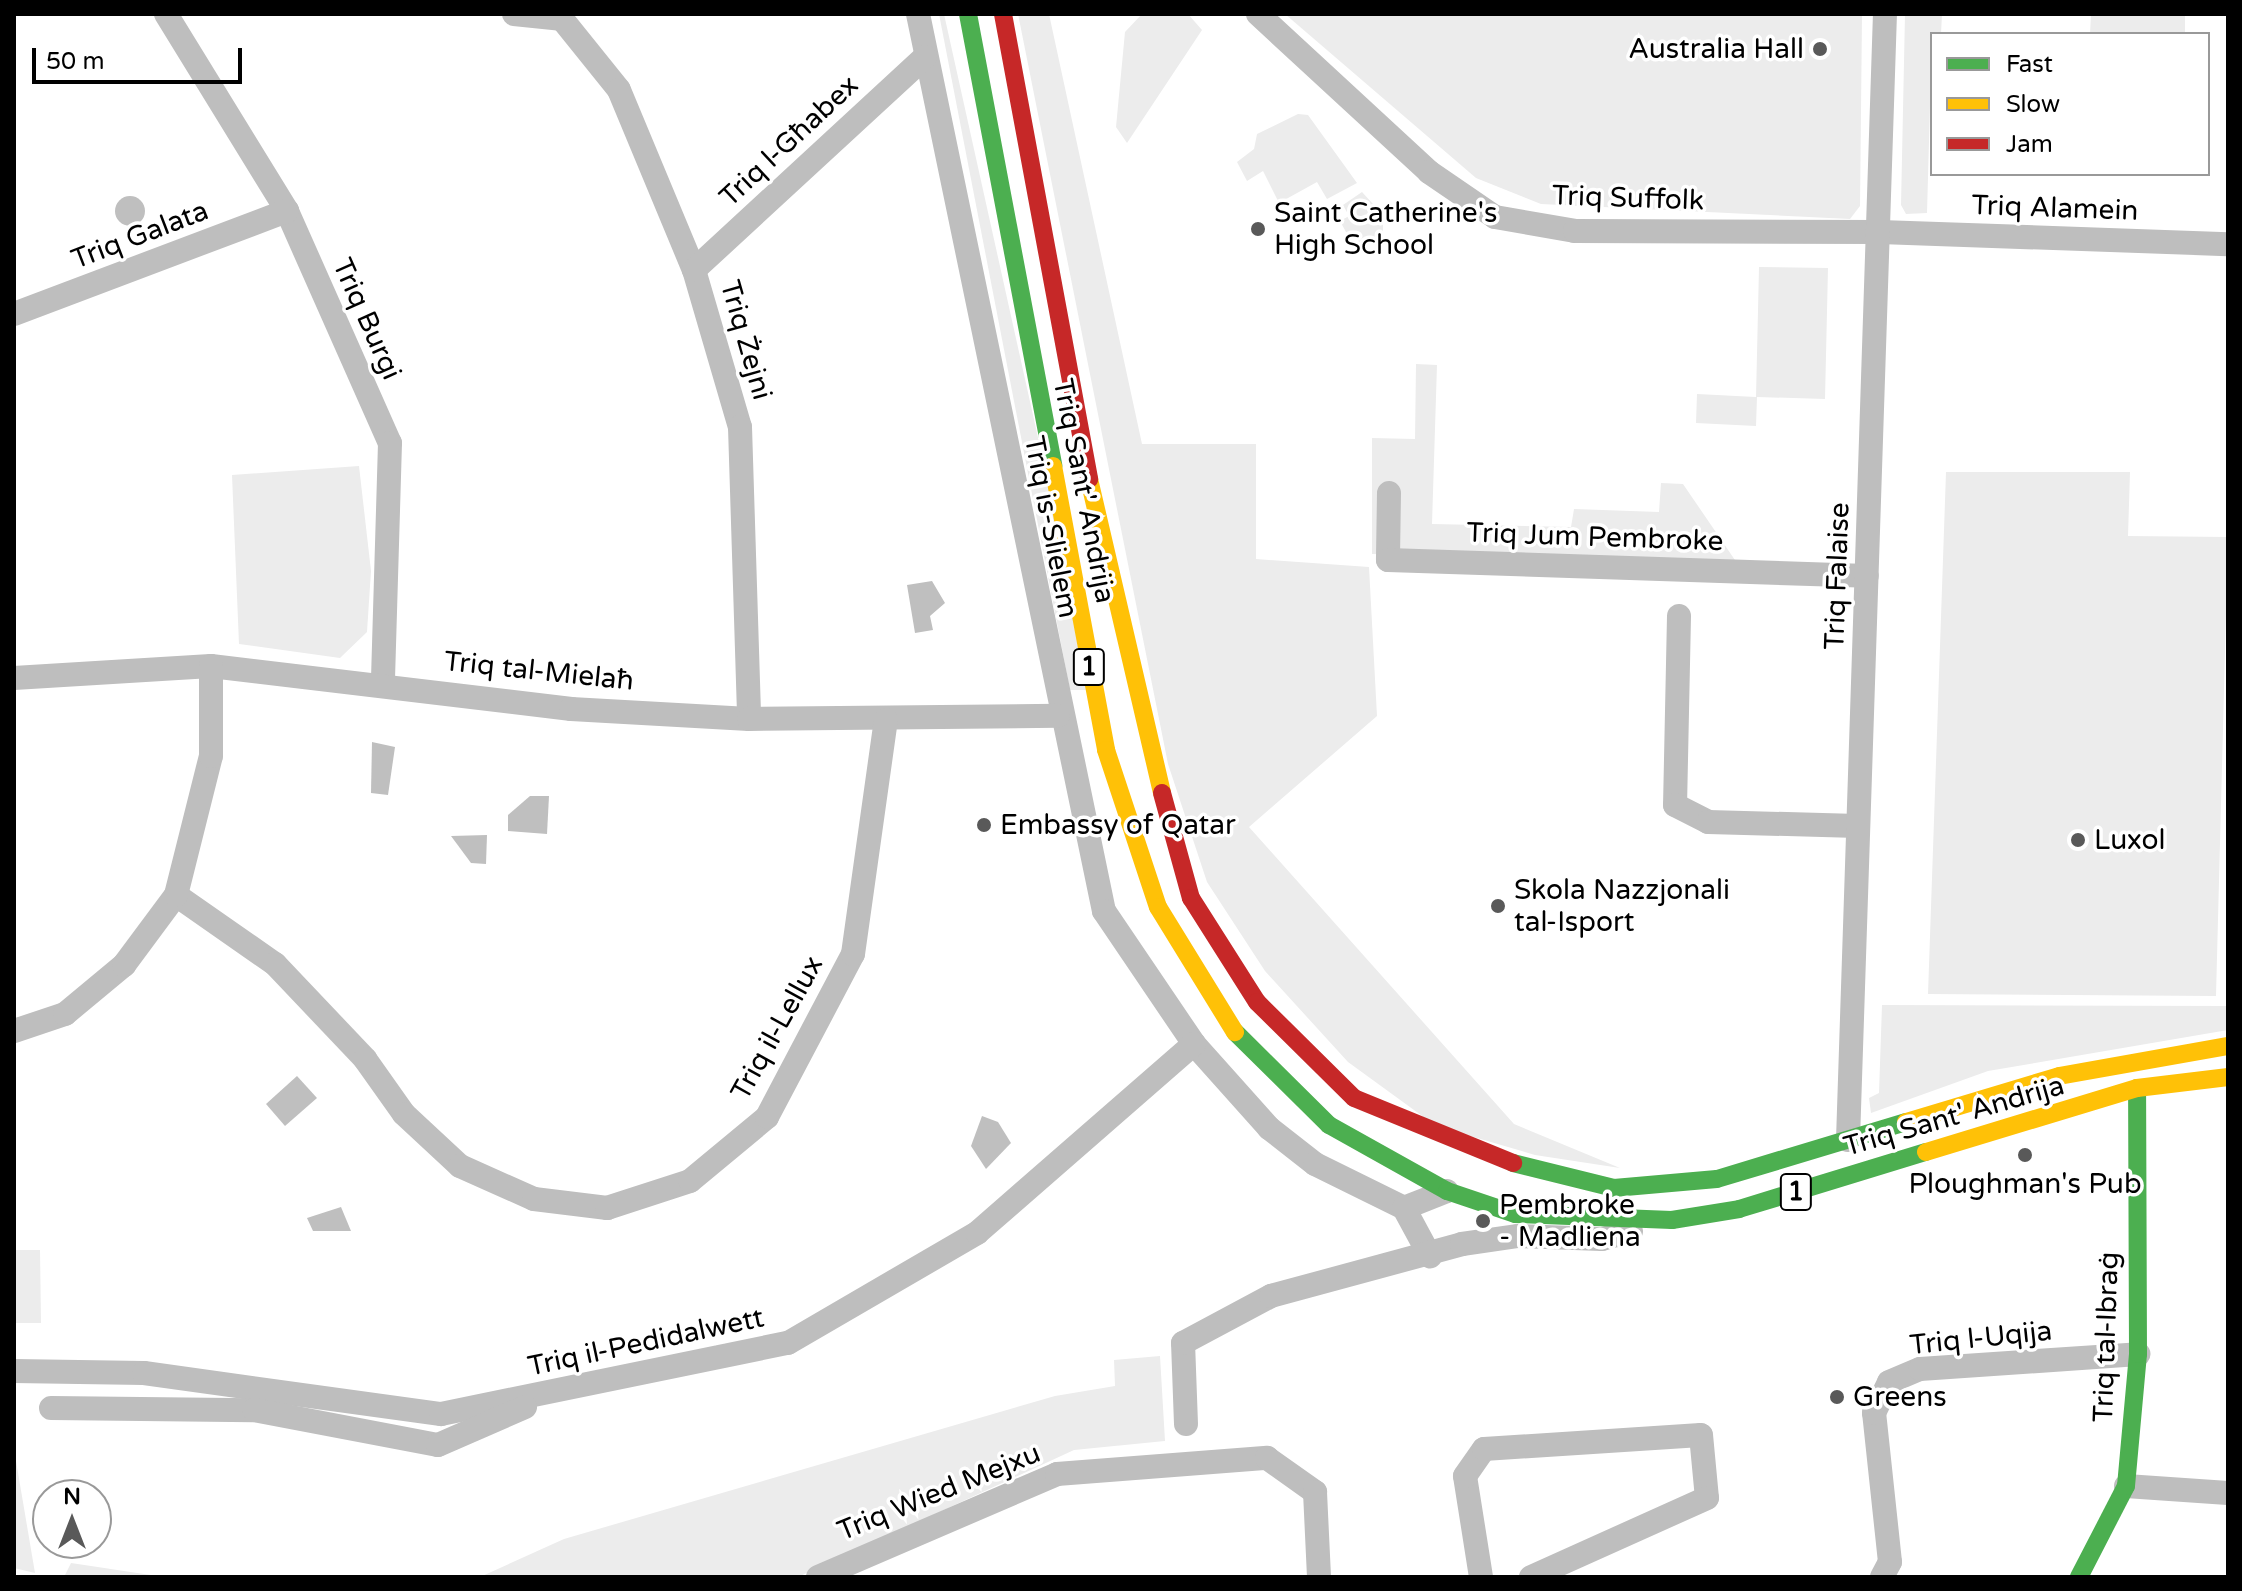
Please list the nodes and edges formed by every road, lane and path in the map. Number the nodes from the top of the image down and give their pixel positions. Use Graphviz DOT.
graph roads {
  1 [pos="166,14"];
  2 [pos="514,14"];
  3 [pos="918,14"];
  4 [pos="968,14"];
  5 [pos="1003,14"];
  6 [pos="1258,14"];
  7 [pos="1885,14"];
  8 [pos="560,17"];
  9 [pos="925,57"];
  10 [pos="287,211"];
  11 [pos="1880,232"];
  12 [pos="2228,244"];
  13 [pos="694,270"];
  14 [pos="14,314"];
  15 [pos="1389,493"];
  16 [pos="1867,576"];
  17 [pos="1679,616"];
  18 [pos="211,666"];
  19 [pos="14,678"];
  20 [pos="383,683"];
  21 [pos="1058,716"];
  22 [pos="749,719"];
  23 [pos="886,720"];
  24 [pos="1858,826"];
  25 [pos="176,895"];
  26 [pos="14,1031"];
  27 [pos="1194,1044"];
  28 [pos="2228,1046"];
  29 [pos="2228,1077"];
  30 [pos="2137,1088"];
  31 [pos="1848,1140"];
  32 [pos="1447,1191"];
  33 [pos="1404,1208"];
  34 [pos="1672,1220"];
  35 [pos="1430,1256"];
  36 [pos="2138,1354"];
  37 [pos="14,1371"];
  38 [pos="551,1394"];
  39 [pos="51,1408"];
  40 [pos="1186,1424"];
  41 [pos="2126,1486"];
  42 [pos="2228,1493"];
  43 [pos="828,1574"];
  44 [pos="1319,1577"];
  45 [pos="1481,1577"];
  46 [pos="1531,1577"];
  47 [pos="1882,1577"];
  48 [pos="2079,1577"];
  1 -- 10 [label="street, Triq Burgi"];
  2 -- 8 [label="street"];
  3 -- 9 [label="street, Triq is-Slielem"];
  4 -- 32 [label="main road, Triq Sant' Andrija / 1"];
  5 -- 31 [label="main road, Triq Sant' Andrija / 1"];
  6 -- 11 [label="street, Triq Suffolk"];
  7 -- 11 [label="street, Triq Falaise"];
  8 -- 13 [label="street, Triq Żejni"];
  9 -- 13 [label="street, Triq l-Għabex"];
  9 -- 21 [label="street, Triq is-Slielem"];
  10 -- 14 [label="street, Triq Galata"];
  10 -- 20 [label="street, Triq Burgi"];
  11 -- 12 [label="street, Triq Alamein"];
  11 -- 16 [label="street, Triq Falaise"];
  13 -- 22 [label="street, Triq Żejni"];
  15 -- 16 [label="street, Triq Jum Pembroke"];
  16 -- 24 [label="street, Triq Falaise"];
  17 -- 24 [label="street"];
  18 -- 19 [label="street, Triq tal-Mielaħ"];
  18 -- 20 [label="street, Triq tal-Mielaħ"];
  18 -- 25 [label="street"];
  20 -- 22 [label="street, Triq tal-Mielaħ"];
  21 -- 23 [label="street, Triq tal-Mielaħ"];
  21 -- 27 [label="street, Triq is-Slielem"];
  22 -- 23 [label="street, Triq tal-Mielaħ"];
  23 -- 25 [label="street, Triq il-Lellux"];
  24 -- 31 [label="street, Triq Falaise"];
  25 -- 26 [label="street"];
  27 -- 33 [label="street, Triq is-Slielem"];
  27 -- 38 [label="street, Triq il-Pedidalwett"];
  28 -- 31 [label="main road, Triq Sant' Andrija / 1"];
  29 -- 30 [label="main road, Triq Sant' Andrija / 1"];
  30 -- 34 [label="main road, Triq Sant' Andrija / 1"];
  30 -- 36 [label="main road, Triq tal-Ibraġ"];
  32 -- 33 [label="street"];
  32 -- 34 [label="main road, Triq Sant' Andrija / 1"];
  33 -- 35 [label="street"];
  34 -- 35 [label="street"];
  35 -- 40 [label="street"];
  36 -- 41 [label="main road, Triq tal-Ibraġ"];
  36 -- 47 [label="street, Triq l-Uqija"];
  37 -- 38 [label="street, Triq il-Pedidalwett"];
  38 -- 39 [label="street"];
  41 -- 42 [label="street"];
  41 -- 48 [label="main road, Triq tal-Ibraġ"];
  43 -- 44 [label="street, Triq Wied Mejxu"];
  45 -- 46 [label="street"];
}
